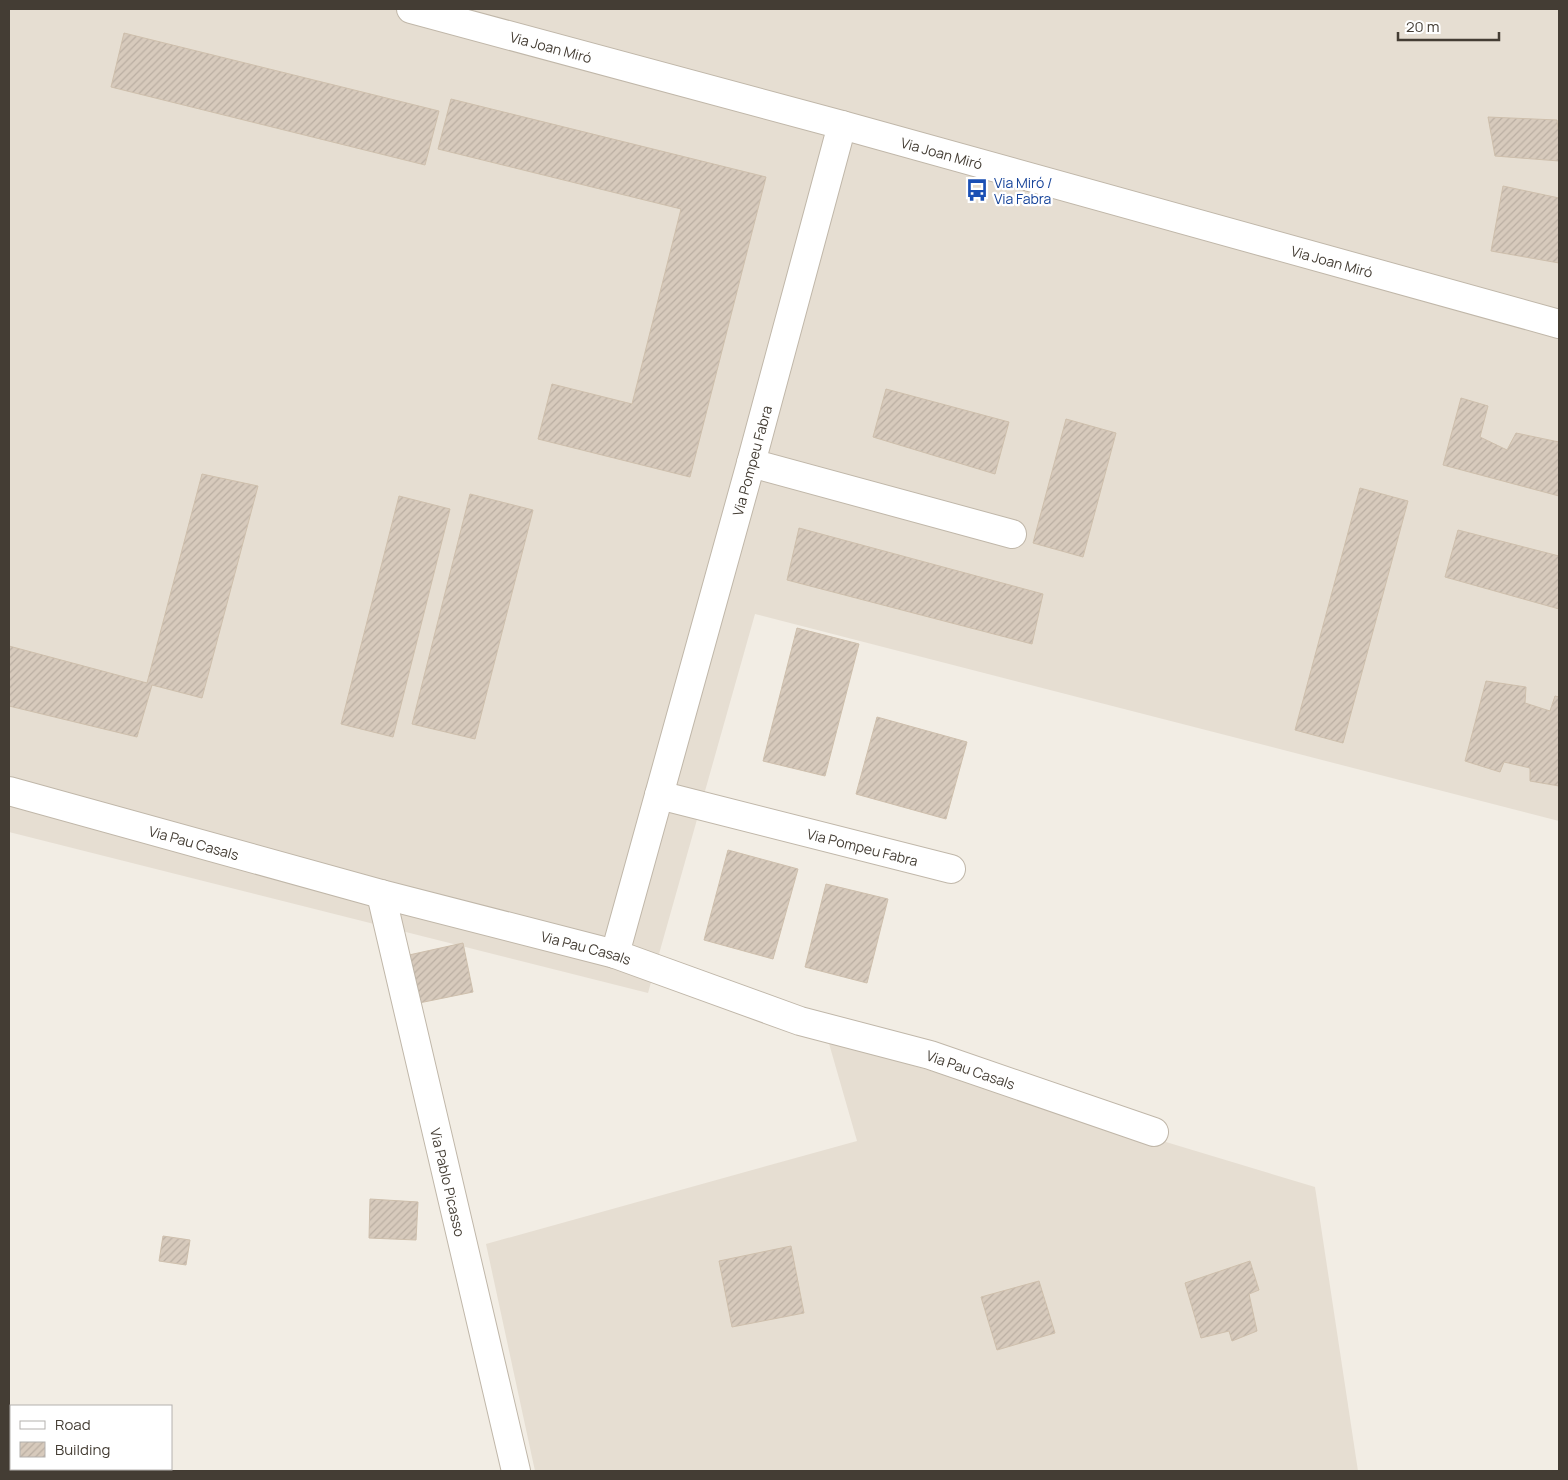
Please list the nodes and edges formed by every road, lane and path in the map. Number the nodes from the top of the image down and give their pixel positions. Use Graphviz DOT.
graph roads {
  1 [pos="411,9"];
  2 [pos="842,126"];
  3 [pos="1559,324"];
  4 [pos="751,463"];
  5 [pos="1012,534"];
  6 [pos="9,791"];
  7 [pos="659,795"];
  8 [pos="951,869"];
  9 [pos="380,894"];
  10 [pos="615,954"];
  11 [pos="1154,1132"];
  12 [pos="516,1471"];
  1 -- 2 [label="street, Via Joan Miró"];
  2 -- 3 [label="street, Via Joan Miró"];
  2 -- 4 [label="street, Via Pompeu Fabra"];
  4 -- 5 [label="street"];
  4 -- 7 [label="street, Via Pompeu Fabra"];
  6 -- 9 [label="street, Via Pau Casals"];
  7 -- 8 [label="street, Via Pompeu Fabra"];
  7 -- 10 [label="street, Via Pompeu Fabra"];
  9 -- 10 [label="street, Via Pau Casals"];
  9 -- 12 [label="street, Via Pablo Picasso"];
  10 -- 11 [label="street, Via Pau Casals"];
}
